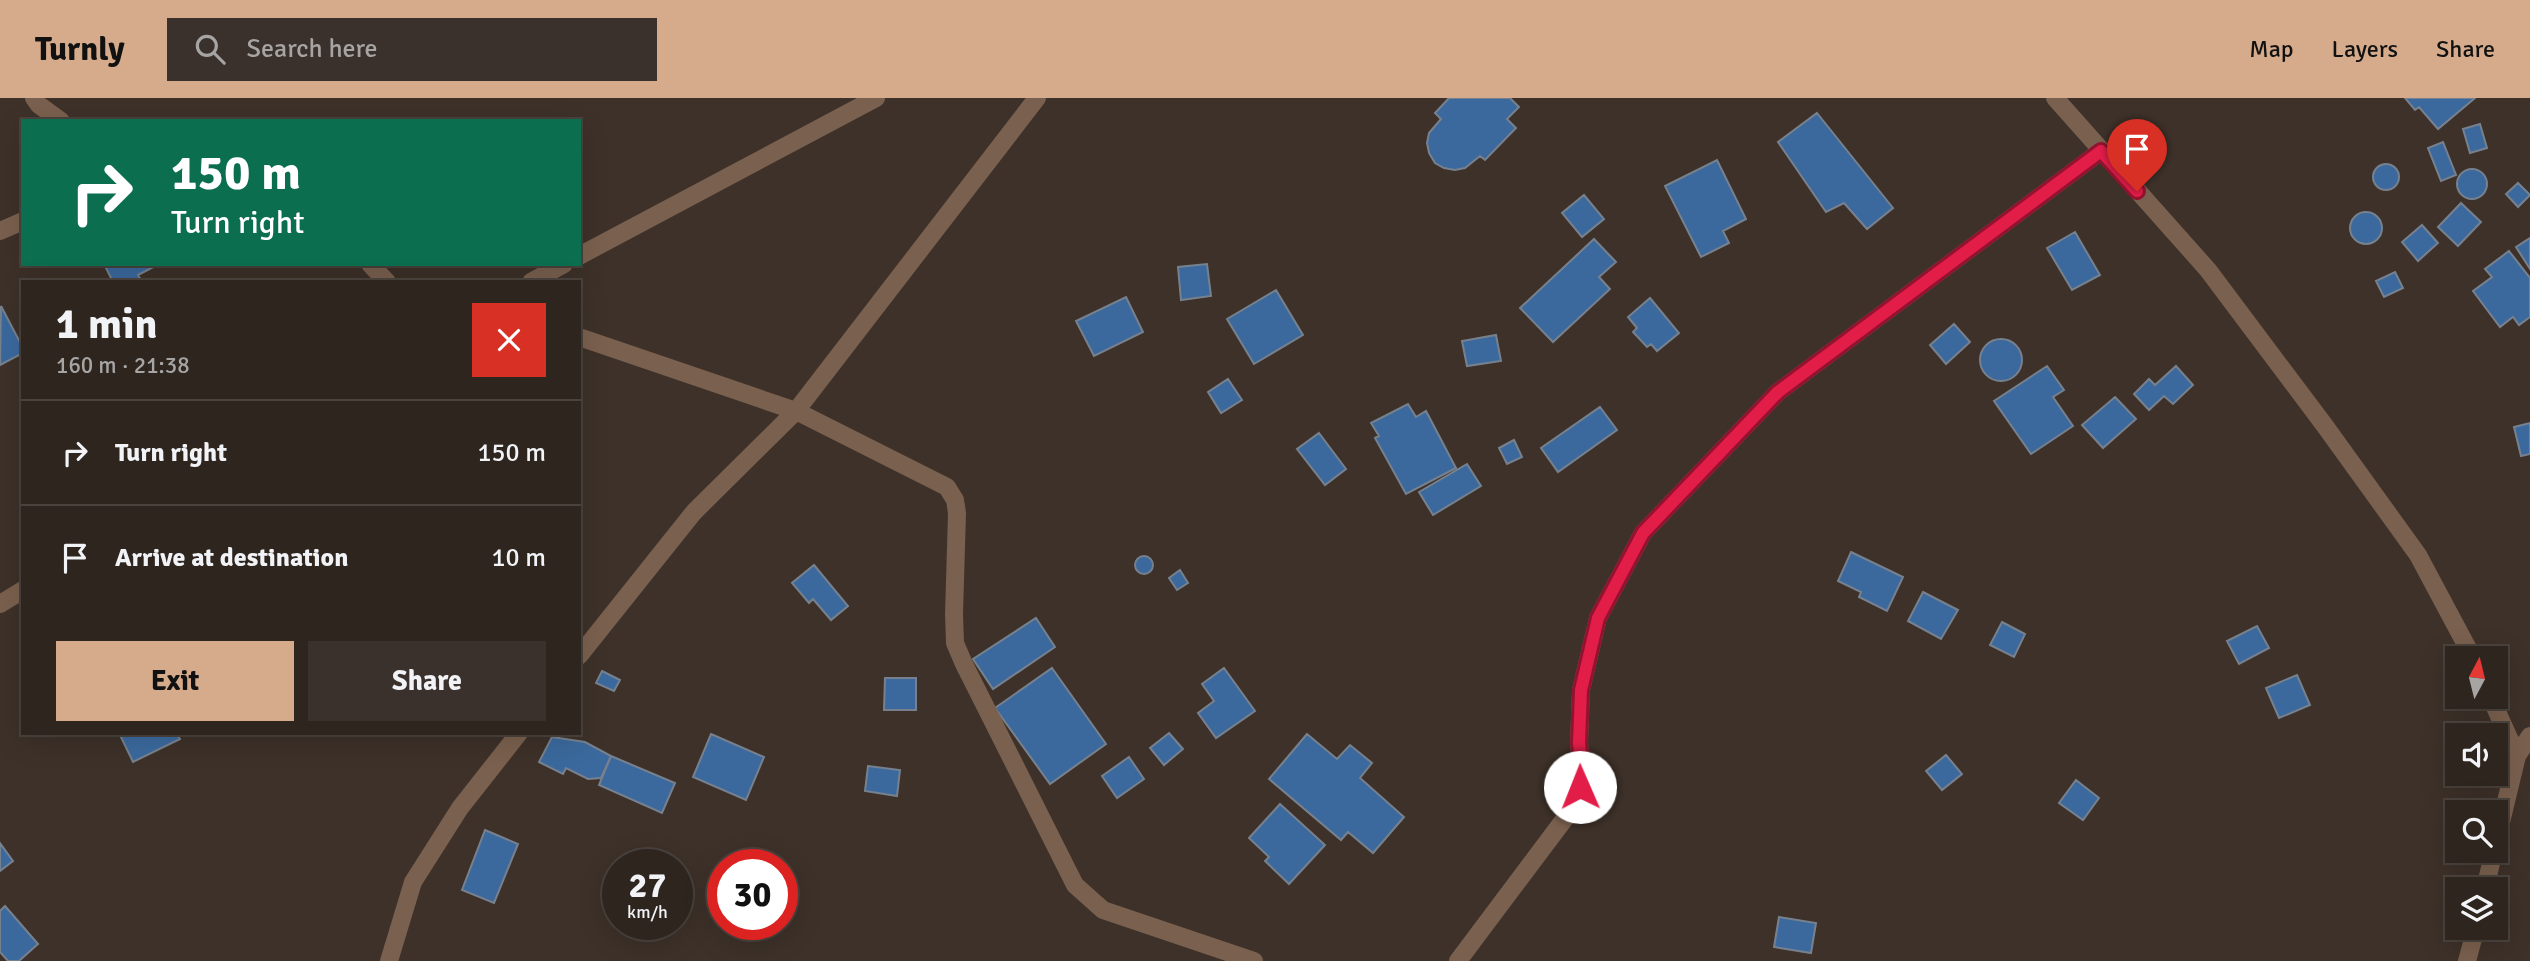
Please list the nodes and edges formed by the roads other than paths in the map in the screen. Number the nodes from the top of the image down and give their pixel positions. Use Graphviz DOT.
graph roads {
  1 [pos="34,98"];
  2 [pos="876,98"];
  3 [pos="1037,98"];
  4 [pos="2055,98"];
  5 [pos="58,119"];
  6 [pos="2101,151"];
  7 [pos="21,222"];
  8 [pos="0,232"];
  9 [pos="581,255"];
  10 [pos="372,266"];
  11 [pos="560,266"];
  12 [pos="385,280"];
  13 [pos="535,280"];
  14 [pos="581,338"];
  15 [pos="796,411"];
  16 [pos="21,591"];
  17 [pos="0,604"];
  18 [pos="2466,646"];
  19 [pos="581,653"];
  20 [pos="2496,709"];
  21 [pos="517,735"];
  22 [pos="2530,736"];
  23 [pos="2516,756"];
  24 [pos="2506,800"];
  25 [pos="2473,940"];
  26 [pos="388,961"];
  27 [pos="1254,961"];
  28 [pos="1458,961"];
  29 [pos="2467,961"];
  1 -- 5 [label="street"];
  2 -- 9 [label="street"];
  3 -- 15 [label="street"];
  4 -- 6 [label="street"];
  6 -- 18 [label="street"];
  6 -- 28 [label="street"];
  7 -- 8 [label="street"];
  10 -- 12 [label="street"];
  11 -- 13 [label="street"];
  14 -- 15 [label="street"];
  15 -- 19 [label="street"];
  15 -- 27 [label="street"];
  16 -- 17 [label="street"];
  20 -- 23 [label="street"];
  21 -- 26 [label="street"];
  22 -- 23 [label="street"];
  23 -- 24 [label="street"];
  25 -- 29 [label="street"];
}
